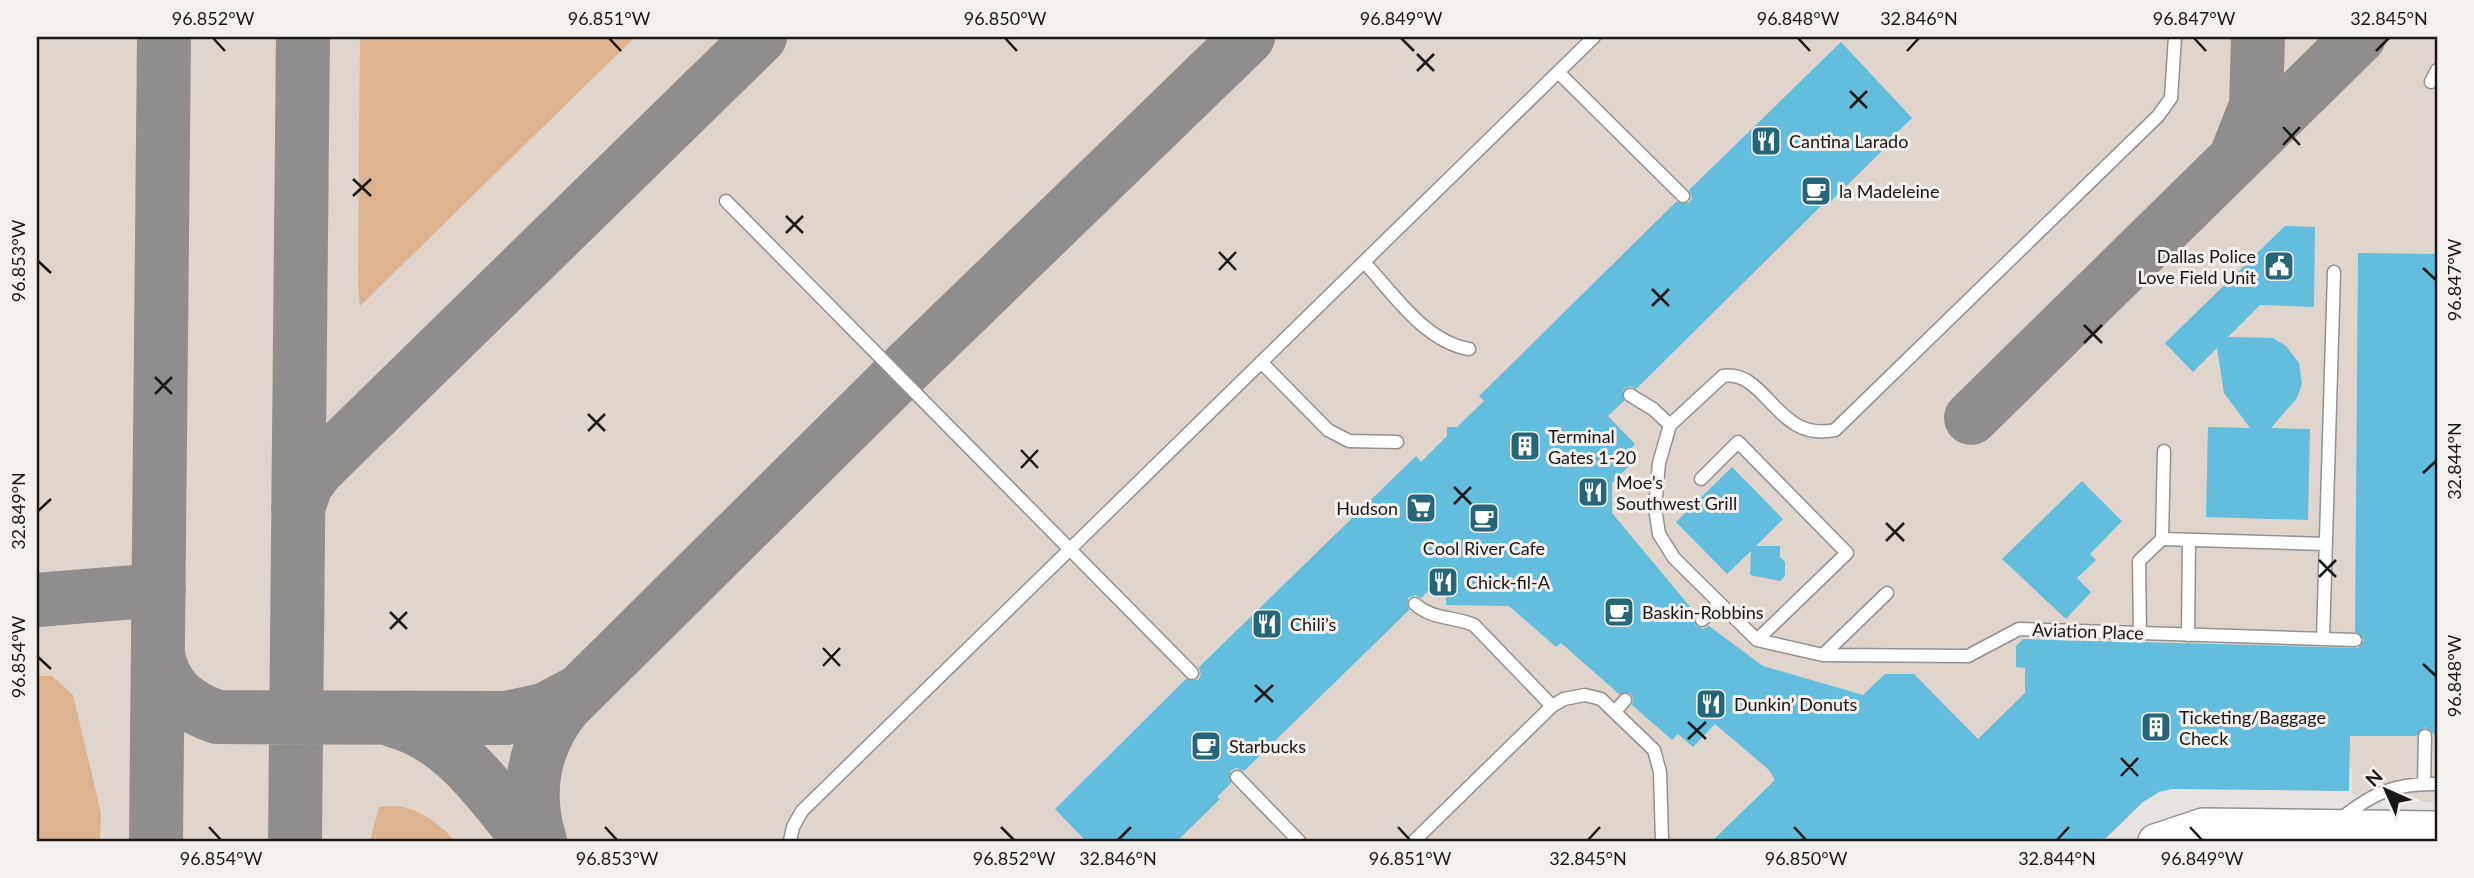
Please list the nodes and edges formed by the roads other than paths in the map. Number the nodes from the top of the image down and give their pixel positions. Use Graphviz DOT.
graph roads {
  1 [pos="1594,37"];
  2 [pos="2175,37"];
  3 [pos="2437,70"];
  4 [pos="1558,72"];
  5 [pos="2431,82"];
  6 [pos="1683,196"];
  7 [pos="726,201"];
  8 [pos="1364,262"];
  9 [pos="2334,272"];
  10 [pos="1469,349"];
  11 [pos="1261,362"];
  12 [pos="1630,395"];
  13 [pos="1670,425"];
  14 [pos="1397,442"];
  15 [pos="2164,451"];
  16 [pos="1701,479"];
  17 [pos="2162,539"];
  18 [pos="2189,540"];
  19 [pos="2326,544"];
  20 [pos="1069,550"];
  21 [pos="1887,593"];
  22 [pos="1415,604"];
  23 [pos="1719,604"];
  24 [pos="1702,620"];
  25 [pos="2140,633"];
  26 [pos="2188,635"];
  27 [pos="2323,639"];
  28 [pos="1757,640"];
  29 [pos="2355,640"];
  30 [pos="1823,654"];
  31 [pos="1192,673"];
  32 [pos="1625,699"];
  33 [pos="1552,706"];
  34 [pos="1615,712"];
  35 [pos="2425,736"];
  36 [pos="1237,777"];
  37 [pos="2430,784"];
  38 [pos="2437,818"];
  39 [pos="2330,827"];
  40 [pos="2437,828"];
  41 [pos="790,841"];
  42 [pos="1299,841"];
  43 [pos="1414,841"];
  44 [pos="1662,841"];
  45 [pos="2155,841"];
  1 -- 4 [label="lane"];
  2 -- 13 [label="lane"];
  3 -- 5 [label="lane"];
  4 -- 6 [label="lane"];
  4 -- 8 [label="lane"];
  7 -- 20 [label="lane"];
  8 -- 10 [label="lane"];
  8 -- 11 [label="lane"];
  9 -- 19 [label="lane"];
  11 -- 14 [label="lane"];
  11 -- 20 [label="lane"];
  12 -- 13 [label="lane"];
  13 -- 23 [label="lane"];
  15 -- 17 [label="lane"];
  16 -- 28 [label="lane"];
  17 -- 18 [label="lane"];
  17 -- 25 [label="lane"];
  18 -- 19 [label="lane"];
  18 -- 26 [label="lane"];
  19 -- 27 [label="lane"];
  20 -- 31 [label="lane"];
  20 -- 41 [label="lane"];
  21 -- 30 [label="lane"];
  22 -- 33 [label="lane"];
  23 -- 24 [label="lane"];
  23 -- 28 [label="lane"];
  25 -- 26 [label="lane, Aviation Place"];
  25 -- 30 [label="lane, Aviation Place"];
  26 -- 27 [label="lane, Aviation Place"];
  27 -- 29 [label="lane, Aviation Place"];
  28 -- 30 [label="lane, Aviation Place"];
  32 -- 34 [label="lane"];
  33 -- 34 [label="lane"];
  33 -- 43 [label="lane"];
  34 -- 44 [label="lane"];
  35 -- 37 [label="lane"];
  36 -- 42 [label="lane"];
  37 -- 39 [label="lane"];
  38 -- 40 [label="lane"];
  39 -- 40 [label="main road"];
  39 -- 45 [label="main road"];
}
